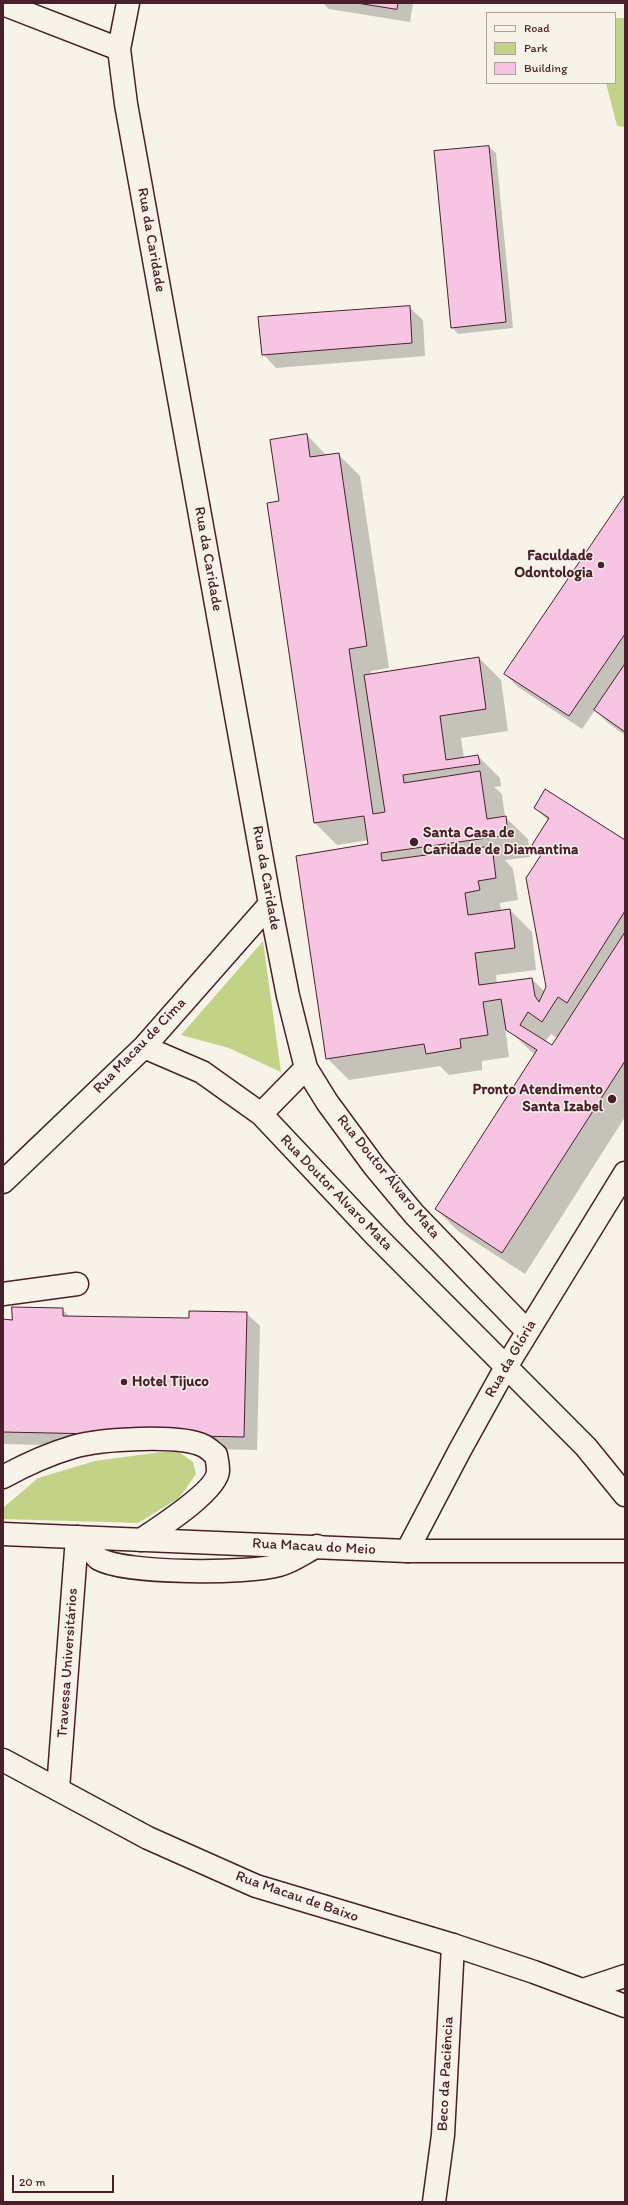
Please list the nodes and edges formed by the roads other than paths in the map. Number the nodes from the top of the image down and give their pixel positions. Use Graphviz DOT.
graph roads {
  1 [pos="128,3"];
  2 [pos="3,4"];
  3 [pos="119,49"];
  4 [pos="270,904"];
  5 [pos="144,1047"];
  6 [pos="306,1068"];
  7 [pos="261,1114"];
  8 [pos="625,1173"];
  9 [pos="3,1182"];
  10 [pos="77,1284"];
  11 [pos="3,1294"];
  12 [pos="527,1331"];
  13 [pos="506,1367"];
  14 [pos="3,1477"];
  15 [pos="625,1495"];
  16 [pos="3,1534"];
  17 [pos="83,1537"];
  18 [pos="141,1540"];
  19 [pos="317,1546"];
  20 [pos="407,1551"];
  21 [pos="625,1551"];
  22 [pos="3,1760"];
  23 [pos="58,1789"];
  24 [pos="453,1945"];
  25 [pos="625,1976"];
  26 [pos="583,1990"];
  27 [pos="625,2006"];
  28 [pos="434,2202"];
  1 -- 3 [label="street, Rua da Caridade"];
  2 -- 3 [label="street"];
  3 -- 4 [label="street, Rua da Caridade"];
  4 -- 5 [label="street, Rua Macau de Cima"];
  4 -- 6 [label="street, Rua da Caridade"];
  5 -- 7 [label="street, Rua Doutor Alvaro Mata"];
  5 -- 9 [label="street, Rua Macau de Cima"];
  6 -- 7 [label="street"];
  6 -- 12 [label="street, Rua Doutor Álvaro Mata"];
  7 -- 13 [label="street, Rua Doutor Alvaro Mata"];
  8 -- 12 [label="street, Rua da Glória"];
  10 -- 11 [label="street"];
  12 -- 13 [label="street, Rua da Glória"];
  13 -- 15 [label="street, Rua Doutor Alvaro Mata"];
  13 -- 20 [label="street, Rua da Glória"];
  14 -- 18 [label="street"];
  16 -- 17 [label="street, Rua Macau do Meio"];
  17 -- 18 [label="street, Rua Macau do Meio"];
  17 -- 19 [label="street"];
  17 -- 23 [label="street, Travessa Universitários"];
  18 -- 19 [label="street, Rua Macau do Meio"];
  19 -- 20 [label="street, Rua Macau do Meio"];
  20 -- 21 [label="street, Rua Macau do Meio"];
  22 -- 23 [label="street, Rua Macau de Baixo"];
  23 -- 24 [label="street, Rua Macau de Baixo"];
  24 -- 26 [label="street, Rua Macau de Baixo"];
  24 -- 28 [label="street, Beco da Paciência"];
  25 -- 26 [label="street"];
  26 -- 27 [label="street, Rua Macau de Baixo"];
}
